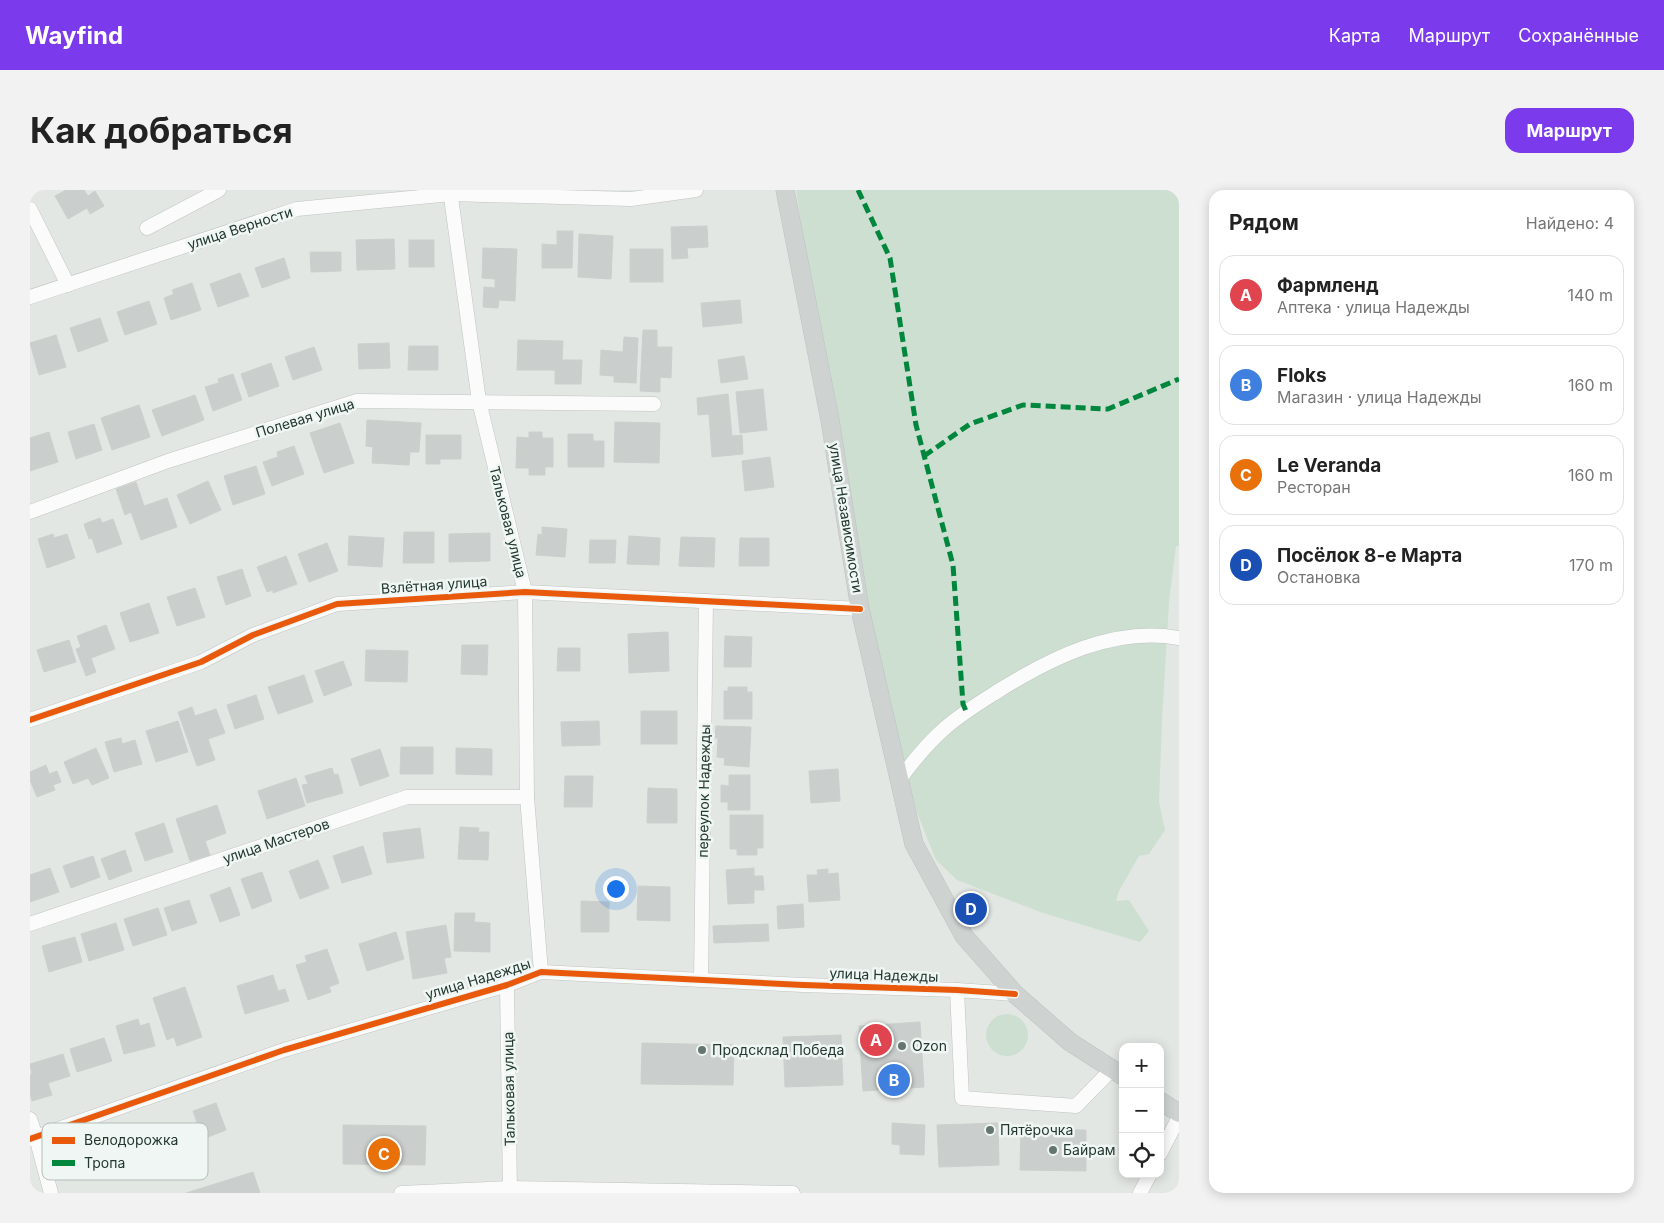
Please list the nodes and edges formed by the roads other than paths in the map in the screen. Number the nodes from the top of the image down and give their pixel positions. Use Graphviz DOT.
graph roads {
  1 [pos="219,190"];
  2 [pos="696,190"];
  3 [pos="785,190"];
  4 [pos="450,192"];
  5 [pos="30,209"];
  6 [pos="147,228"];
  7 [pos="68,285"];
  8 [pos="30,297"];
  9 [pos="479,401"];
  10 [pos="654,404"];
  11 [pos="30,512"];
  12 [pos="525,592"];
  13 [pos="706,602"];
  14 [pos="860,609"];
  15 [pos="1179,638"];
  16 [pos="30,720"];
  17 [pos="900,779"];
  18 [pos="528,797"];
  19 [pos="30,924"];
  20 [pos="541,972"];
  21 [pos="701,980"];
  22 [pos="507,985"];
  23 [pos="957,990"];
  24 [pos="1015,994"];
  25 [pos="1117,1073"];
  26 [pos="1164,1104"];
  27 [pos="1179,1113"];
  28 [pos="1179,1117"];
  29 [pos="30,1120"];
  30 [pos="76,1123"];
  31 [pos="33,1138"];
  32 [pos="1164,1146"];
  33 [pos="42,1166"];
  34 [pos="1148,1178"];
  35 [pos="47,1180"];
  36 [pos="510,1191"];
  37 [pos="51,1193"];
  38 [pos="401,1193"];
  39 [pos="794,1193"];
  40 [pos="1140,1193"];
  1 -- 6 [label="street"];
  2 -- 4 [label="street, улица Верности"];
  3 -- 14 [label="main road, улица Независимости"];
  4 -- 7 [label="street, улица Верности"];
  4 -- 9 [label="street, Тальковая улица"];
  5 -- 7 [label="street"];
  7 -- 8 [label="street, улица Верности"];
  9 -- 10 [label="street, Полевая улица"];
  9 -- 11 [label="street, Полевая улица"];
  9 -- 12 [label="street, Тальковая улица"];
  12 -- 13 [label="street, Взлётная улица"];
  12 -- 16 [label="street, Взлётная улица"];
  12 -- 18 [label="street, Тальковая улица"];
  13 -- 14 [label="street, Взлётная улица"];
  13 -- 21 [label="street, переулок Надежды"];
  14 -- 17 [label="main road, улица Независимости"];
  15 -- 17 [label="street"];
  17 -- 24 [label="main road, улица Независимости"];
  18 -- 19 [label="street, улица Мастеров"];
  18 -- 20 [label="street, Тальковая улица"];
  20 -- 21 [label="street, улица Надежды"];
  20 -- 22 [label="street, улица Надежды"];
  21 -- 23 [label="street, улица Надежды"];
  22 -- 30 [label="street, улица Надежды"];
  22 -- 36 [label="street, Тальковая улица"];
  23 -- 24 [label="street, улица Надежды"];
  23 -- 25 [label="street"];
  24 -- 25 [label="main road, улица Независимости"];
  26 -- 27 [label="main road"];
  28 -- 32 [label="street"];
  29 -- 31 [label="street"];
  31 -- 33 [label="street"];
  34 -- 40 [label="street"];
  35 -- 37 [label="street"];
  36 -- 38 [label="street"];
  36 -- 39 [label="street"];
}
